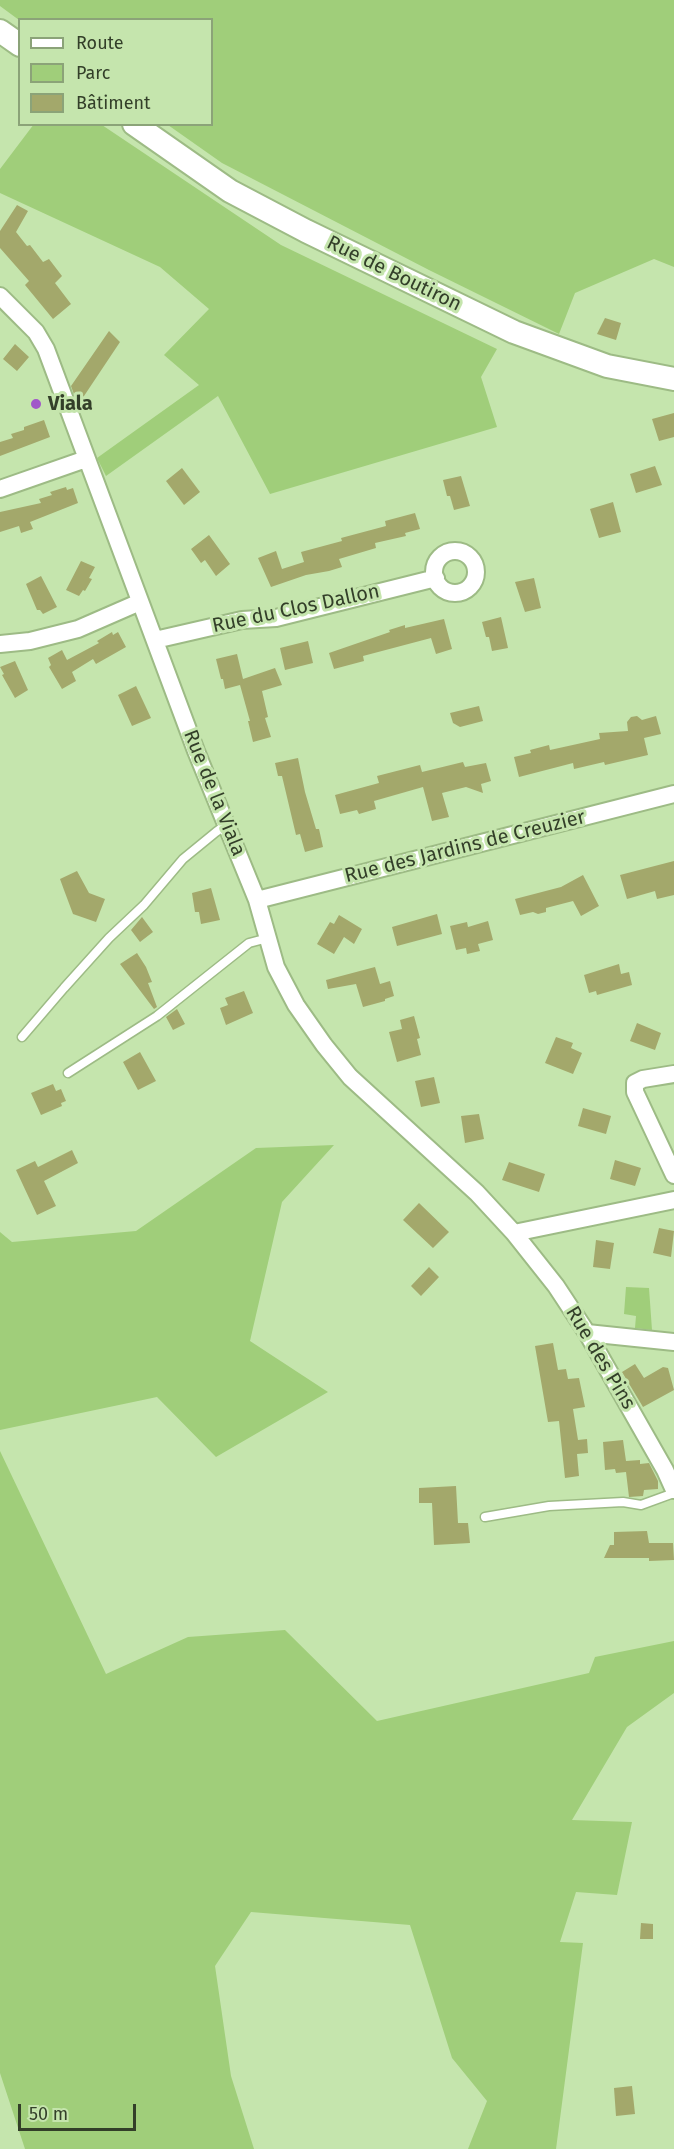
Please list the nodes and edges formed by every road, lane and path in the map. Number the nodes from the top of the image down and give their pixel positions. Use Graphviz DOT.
graph roads {
  1 [pos="0,31"];
  2 [pos="18,44"];
  3 [pos="137,126"];
  4 [pos="0,296"];
  5 [pos="674,379"];
  6 [pos="86,459"];
  7 [pos="0,489"];
  8 [pos="436,578"];
  9 [pos="140,602"];
  10 [pos="155,640"];
  11 [pos="0,644"];
  12 [pos="674,794"];
  13 [pos="227,824"];
  14 [pos="257,900"];
  15 [pos="268,938"];
  16 [pos="22,1037"];
  17 [pos="68,1073"];
  18 [pos="674,1074"];
  19 [pos="674,1175"];
  20 [pos="674,1200"];
  21 [pos="514,1233"];
  22 [pos="587,1333"];
  23 [pos="674,1342"];
  24 [pos="674,1492"];
  25 [pos="485,1517"];
  1 -- 2 [label="main road"];
  3 -- 5 [label="main road, Rue de Boutiron"];
  4 -- 6 [label="street, Rue de la Viala"];
  6 -- 7 [label="street"];
  6 -- 9 [label="street, Rue de la Viala"];
  8 -- 10 [label="street, Rue du Clos Dallon"];
  9 -- 10 [label="street, Rue de la Viala"];
  9 -- 11 [label="street"];
  10 -- 13 [label="street, Rue de la Viala"];
  12 -- 14 [label="street, Rue des Jardins de Creuzier"];
  13 -- 14 [label="street, Rue de la Viala"];
  13 -- 16 [label="lane"];
  14 -- 15 [label="street, Rue de la Viala"];
  15 -- 17 [label="lane"];
  15 -- 21 [label="street, Rue de la Viala"];
  18 -- 19 [label="street"];
  20 -- 21 [label="street"];
  21 -- 22 [label="street, Rue des Pins"];
  22 -- 23 [label="street"];
  22 -- 24 [label="street, Rue des Pins"];
  24 -- 25 [label="lane"];
}
